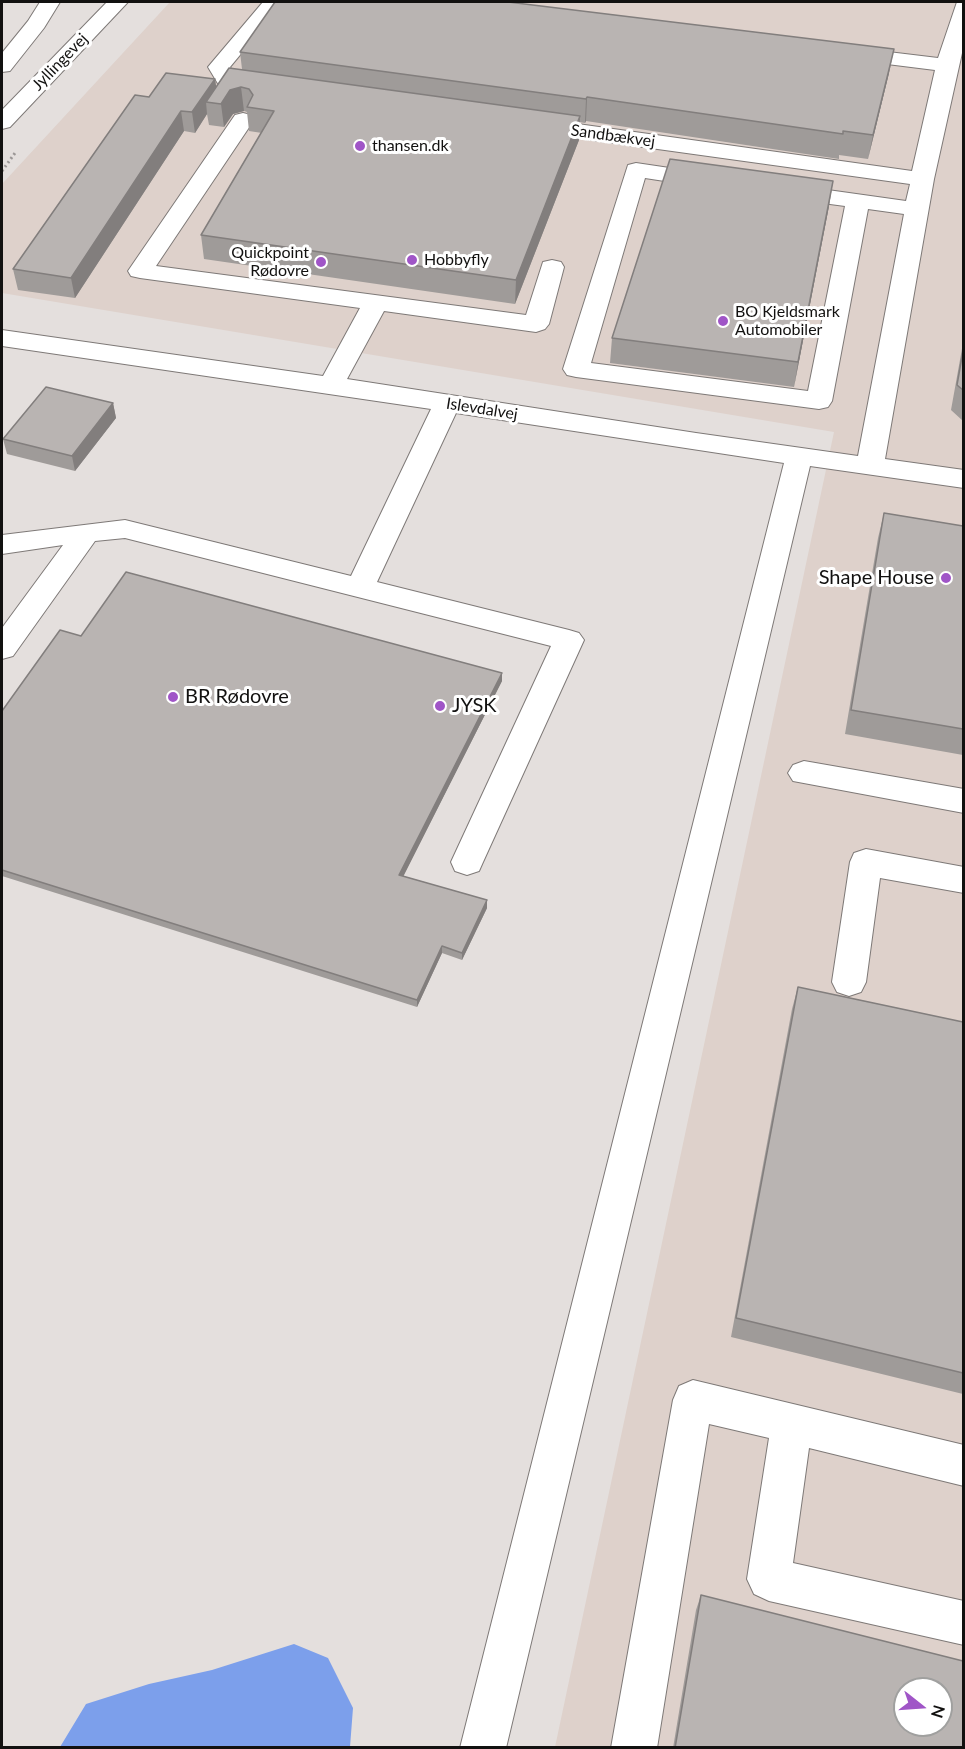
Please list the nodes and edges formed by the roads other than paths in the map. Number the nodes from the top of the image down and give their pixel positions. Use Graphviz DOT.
graph roads {
  1 [pos="38,2"];
  2 [pos="50,2"];
  3 [pos="118,2"];
  4 [pos="274,2"];
  5 [pos="963,6"];
  6 [pos="2,37"];
  7 [pos="830,50"];
  8 [pos="947,65"];
  9 [pos="2,66"];
  10 [pos="286,90"];
  11 [pos="243,120"];
  12 [pos="510,121"];
  13 [pos="2,122"];
  14 [pos="922,179"];
  15 [pos="730,183"];
  16 [pos="765,188"];
  17 [pos="858,202"];
  18 [pos="917,209"];
  19 [pos="552,267"];
  20 [pos="376,302"];
  21 [pos="2,338"];
  22 [pos="331,385"];
  23 [pos="447,403"];
  24 [pos="799,456"];
  25 [pos="870,465"];
  26 [pos="963,479"];
  27 [pos="87,532"];
  28 [pos="2,544"];
  29 [pos="360,588"];
  30 [pos="2,649"];
  31 [pos="804,773"];
  32 [pos="963,801"];
  33 [pos="467,862"];
  34 [pos="963,880"];
  35 [pos="849,982"];
  36 [pos="792,1424"];
  37 [pos="963,1466"];
  38 [pos="963,1623"];
  39 [pos="483,1748"];
  40 [pos="634,1748"];
  1 -- 6 [label="street"];
  2 -- 9 [label="street"];
  3 -- 13 [label="street, Jyllingevej"];
  4 -- 10 [label="street"];
  5 -- 8 [label="street"];
  7 -- 8 [label="street"];
  8 -- 14 [label="street"];
  11 -- 20 [label="street"];
  12 -- 14 [label="street, Sandbækvej"];
  14 -- 18 [label="street"];
  15 -- 17 [label="street"];
  16 -- 17 [label="street"];
  17 -- 18 [label="street"];
  18 -- 25 [label="street"];
  19 -- 20 [label="street"];
  20 -- 22 [label="street"];
  21 -- 22 [label="street, Islevdalvej"];
  22 -- 23 [label="street, Islevdalvej"];
  23 -- 24 [label="street, Islevdalvej"];
  23 -- 29 [label="street"];
  24 -- 25 [label="street, Islevdalvej"];
  24 -- 39 [label="street"];
  25 -- 26 [label="street, Islevdalvej"];
  27 -- 28 [label="street"];
  27 -- 29 [label="street"];
  27 -- 30 [label="street"];
  29 -- 33 [label="street"];
  31 -- 32 [label="street"];
  34 -- 35 [label="street"];
  36 -- 37 [label="street"];
  36 -- 38 [label="street"];
  36 -- 40 [label="street"];
}
